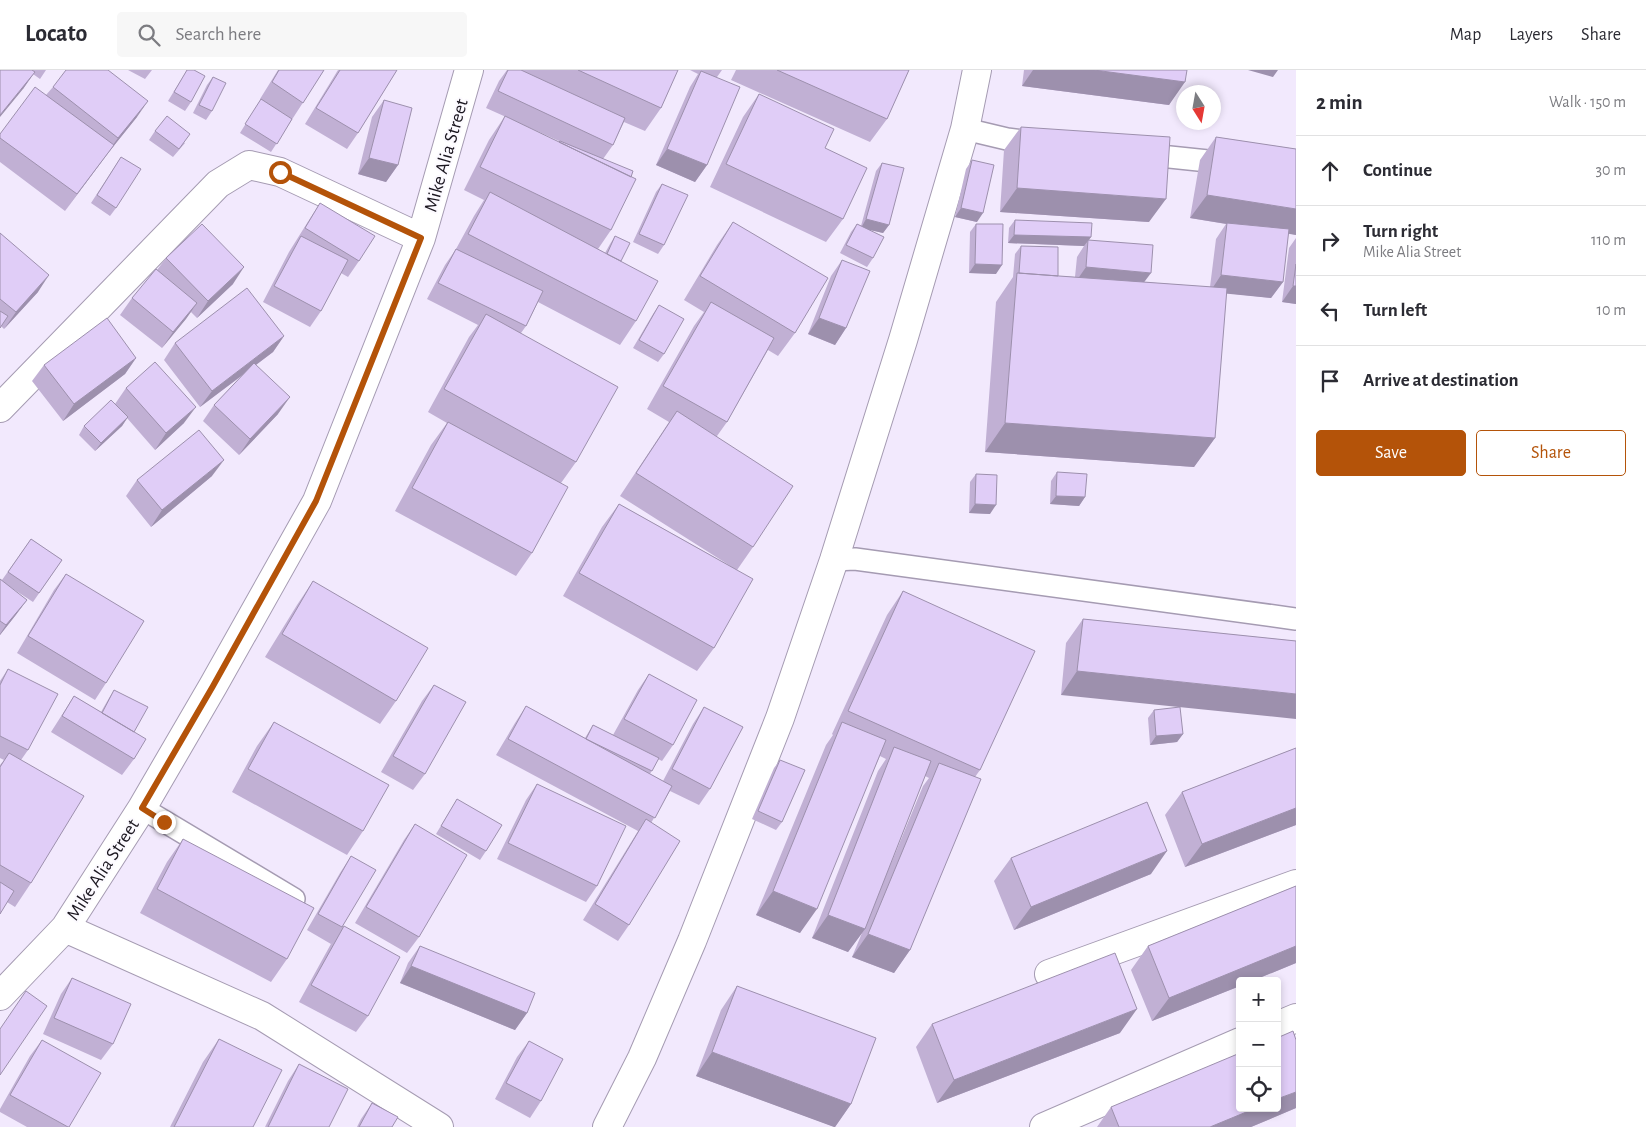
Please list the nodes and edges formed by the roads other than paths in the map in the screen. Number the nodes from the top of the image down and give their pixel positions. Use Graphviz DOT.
graph roads {
  1 [pos="469,70"];
  2 [pos="977,70"];
  3 [pos="965,129"];
  4 [pos="1056,144"];
  5 [pos="1125,152"];
  6 [pos="1243,165"];
  7 [pos="421,238"];
  8 [pos="0,408"];
  9 [pos="834,560"];
  10 [pos="1296,620"];
  11 [pos="142,808"];
  12 [pos="1296,884"];
  13 [pos="294,899"];
  14 [pos="64,928"];
  15 [pos="1049,974"];
  16 [pos="0,996"];
  17 [pos="1296,1018"];
  18 [pos="1281,1024"];
  19 [pos="1236,1044"];
  20 [pos="436,1126"];
  21 [pos="607,1127"];
  22 [pos="1044,1127"];
  1 -- 7 [label="street, Mike Alia Street"];
  2 -- 3 [label="street"];
  3 -- 4 [label="lane"];
  3 -- 9 [label="street"];
  5 -- 6 [label="lane"];
  7 -- 8 [label="street"];
  7 -- 11 [label="street, Mike Alia Street"];
  9 -- 10 [label="lane"];
  9 -- 21 [label="street"];
  11 -- 13 [label="lane"];
  11 -- 14 [label="street, Mike Alia Street"];
  12 -- 15 [label="street"];
  14 -- 16 [label="street, Mike Alia Street"];
  14 -- 20 [label="street"];
  17 -- 18 [label="street"];
  19 -- 22 [label="street"];
}
